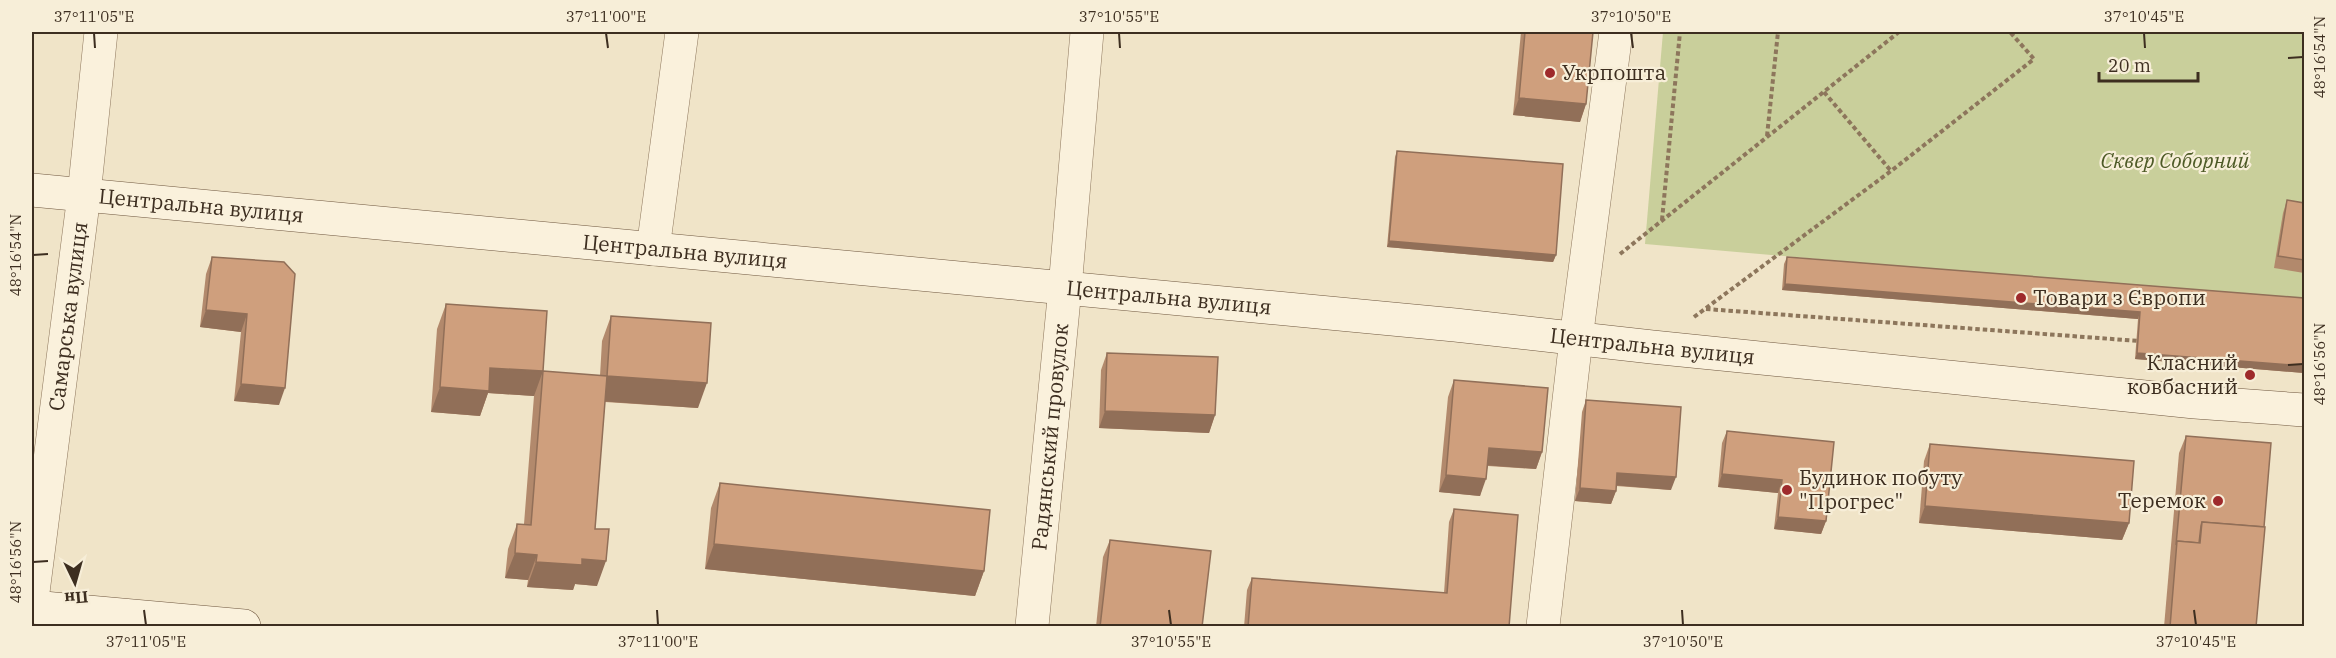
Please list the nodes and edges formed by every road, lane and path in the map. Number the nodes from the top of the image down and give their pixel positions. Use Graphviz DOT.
graph roads {
  1 [pos="100,32"];
  2 [pos="682,32"];
  3 [pos="1087,32"];
  4 [pos="1616,32"];
  5 [pos="1680,32"];
  6 [pos="1778,32"];
  7 [pos="1899,32"];
  8 [pos="2010,32"];
  9 [pos="1824,92"];
  10 [pos="1767,137"];
  11 [pos="1891,171"];
  12 [pos="32,190"];
  13 [pos="84,195"];
  14 [pos="1662,221"];
  15 [pos="653,249"];
  16 [pos="1583,284"];
  17 [pos="1065,288"];
  18 [pos="1706,309"];
  19 [pos="1576,339"];
  20 [pos="2140,341"];
  21 [pos="1652,348"];
  22 [pos="2304,410"];
  23 [pos="32,600"];
  24 [pos="32,607"];
  25 [pos="244,627"];
  26 [pos="1032,627"];
  27 [pos="1543,627"];
  1 -- 13 [label="street, Самарська вулиця"];
  2 -- 15 [label="street"];
  3 -- 17 [label="street, Радянський провулок"];
  4 -- 16 [label="street"];
  5 -- 14 [label="path"];
  6 -- 10 [label="path"];
  7 -- 9 [label="path"];
  8 -- 11 [label="path"];
  9 -- 10 [label="path"];
  9 -- 11 [label="path"];
  10 -- 14 [label="path"];
  11 -- 18 [label="path"];
  12 -- 13 [label="street, Центральна вулиця"];
  13 -- 15 [label="street, Центральна вулиця"];
  13 -- 23 [label="street, Самарська вулиця"];
  14 -- 16 [label="path"];
  15 -- 17 [label="street, Центральна вулиця"];
  16 -- 19 [label="street"];
  17 -- 19 [label="street, Центральна вулиця"];
  17 -- 26 [label="street, Радянський провулок"];
  18 -- 20 [label="path"];
  18 -- 21 [label="path"];
  19 -- 21 [label="street, Центральна вулиця"];
  19 -- 27 [label="street"];
  21 -- 22 [label="street, Центральна вулиця"];
  24 -- 25 [label="street"];
}
